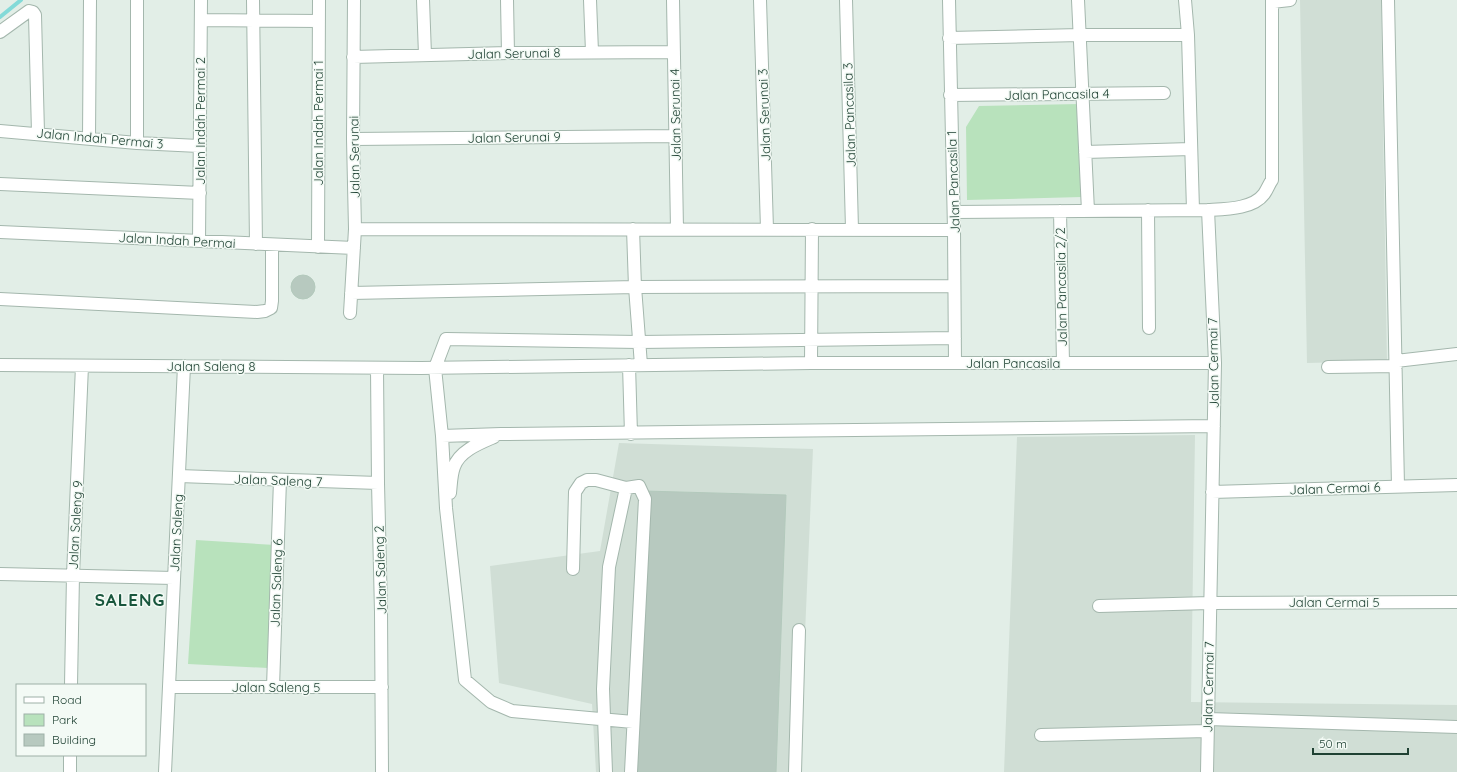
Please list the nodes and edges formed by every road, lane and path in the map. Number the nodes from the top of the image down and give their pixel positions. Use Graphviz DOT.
graph roads {
  1 [pos="90,0"];
  2 [pos="137,0"];
  3 [pos="201,0"];
  4 [pos="253,0"];
  5 [pos="319,0"];
  6 [pos="354,0"];
  7 [pos="423,0"];
  8 [pos="507,0"];
  9 [pos="590,0"];
  10 [pos="673,0"];
  11 [pos="760,0"];
  12 [pos="846,0"];
  13 [pos="949,0"];
  14 [pos="1078,0"];
  15 [pos="1185,0"];
  16 [pos="1290,0"];
  17 [pos="1388,0"];
  18 [pos="1272,1"];
  19 [pos="201,20"];
  20 [pos="253,21"];
  21 [pos="319,21"];
  22 [pos="0,32"];
  23 [pos="1080,35"];
  24 [pos="1188,35"];
  25 [pos="949,38"];
  26 [pos="508,52"];
  27 [pos="592,52"];
  28 [pos="674,52"];
  29 [pos="425,55"];
  30 [pos="353,57"];
  31 [pos="1164,93"];
  32 [pos="1083,94"];
  33 [pos="950,95"];
  34 [pos="0,131"];
  35 [pos="38,133"];
  36 [pos="675,136"];
  37 [pos="89,138"];
  38 [pos="353,139"];
  39 [pos="137,142"];
  40 [pos="199,146"];
  41 [pos="1191,149"];
  42 [pos="1085,152"];
  43 [pos="0,184"];
  44 [pos="200,193"];
  45 [pos="1148,210"];
  46 [pos="1193,210"];
  47 [pos="1208,210"];
  48 [pos="1060,211"];
  49 [pos="1088,211"];
  50 [pos="954,212"];
  51 [pos="355,228"];
  52 [pos="633,229"];
  53 [pos="677,229"];
  54 [pos="767,229"];
  55 [pos="812,229"];
  56 [pos="852,229"];
  57 [pos="954,230"];
  58 [pos="0,232"];
  59 [pos="199,241"];
  60 [pos="256,244"];
  61 [pos="272,245"];
  62 [pos="318,247"];
  63 [pos="354,248"];
  64 [pos="812,286"];
  65 [pos="954,286"];
  66 [pos="635,287"];
  67 [pos="351,293"];
  68 [pos="0,299"];
  69 [pos="350,313"];
  70 [pos="1149,328"];
  71 [pos="955,338"];
  72 [pos="811,339"];
  73 [pos="639,342"];
  74 [pos="1457,354"];
  75 [pos="811,363"];
  76 [pos="954,363"];
  77 [pos="1062,363"];
  78 [pos="1215,363"];
  79 [pos="1396,363"];
  80 [pos="0,365"];
  81 [pos="635,365"];
  82 [pos="82,366"];
  83 [pos="184,366"];
  84 [pos="1328,366"];
  85 [pos="377,368"];
  86 [pos="435,368"];
  87 [pos="1214,426"];
  88 [pos="501,434"];
  89 [pos="631,434"];
  90 [pos="442,436"];
  91 [pos="179,476"];
  92 [pos="280,480"];
  93 [pos="378,483"];
  94 [pos="1457,485"];
  95 [pos="1398,486"];
  96 [pos="626,488"];
  97 [pos="1212,492"];
  98 [pos="446,508"];
  99 [pos="573,569"];
  100 [pos="0,574"];
  101 [pos="73,575"];
  102 [pos="174,578"];
  103 [pos="1457,602"];
  104 [pos="1210,603"];
  105 [pos="1099,606"];
  106 [pos="799,630"];
  107 [pos="71,684"];
  108 [pos="169,687"];
  109 [pos="273,687"];
  110 [pos="382,687"];
  111 [pos="604,718"];
  112 [pos="633,722"];
  113 [pos="1208,725"];
  114 [pos="1457,727"];
  115 [pos="1041,735"];
  116 [pos="70,756"];
  117 [pos="70,772"];
  118 [pos="165,772"];
  119 [pos="382,772"];
  120 [pos="606,772"];
  121 [pos="631,772"];
  122 [pos="795,772"];
  123 [pos="1207,772"];
  1 -- 37 [label="street"];
  2 -- 39 [label="street"];
  3 -- 19 [label="street, Jalan Indah Permai 2"];
  4 -- 20 [label="street"];
  5 -- 21 [label="street, Jalan Indah Permai 1"];
  6 -- 30 [label="street, Jalan Serunai"];
  7 -- 29 [label="street"];
  8 -- 26 [label="street"];
  9 -- 27 [label="street"];
  10 -- 28 [label="street, Jalan Serunai 4"];
  11 -- 54 [label="street, Jalan Serunai 3"];
  12 -- 56 [label="street, Jalan Pancasila 3"];
  13 -- 25 [label="street, Jalan Pancasila 1"];
  14 -- 23 [label="street"];
  15 -- 24 [label="street"];
  16 -- 18 [label="street"];
  17 -- 79 [label="street"];
  18 -- 47 [label="street"];
  19 -- 20 [label="street"];
  19 -- 40 [label="street, Jalan Indah Permai 2"];
  20 -- 21 [label="street"];
  20 -- 60 [label="street"];
  21 -- 62 [label="street, Jalan Indah Permai 1"];
  22 -- 35 [label="street"];
  23 -- 24 [label="street"];
  23 -- 25 [label="street"];
  23 -- 32 [label="street"];
  24 -- 41 [label="street"];
  25 -- 33 [label="street, Jalan Pancasila 1"];
  26 -- 27 [label="street, Jalan Serunai 8"];
  26 -- 29 [label="street, Jalan Serunai 8"];
  27 -- 28 [label="street, Jalan Serunai 8"];
  28 -- 36 [label="street, Jalan Serunai 4"];
  29 -- 30 [label="street, Jalan Serunai 8"];
  30 -- 38 [label="street, Jalan Serunai"];
  31 -- 32 [label="street, Jalan Pancasila 4"];
  32 -- 33 [label="street, Jalan Pancasila 4"];
  32 -- 42 [label="street"];
  33 -- 50 [label="street, Jalan Pancasila 1"];
  34 -- 35 [label="street, Jalan Indah Permai 3"];
  35 -- 37 [label="street, Jalan Indah Permai 3"];
  36 -- 38 [label="street, Jalan Serunai 9"];
  36 -- 53 [label="street, Jalan Serunai 4"];
  37 -- 39 [label="street, Jalan Indah Permai 3"];
  38 -- 51 [label="street, Jalan Serunai"];
  39 -- 40 [label="street, Jalan Indah Permai 3"];
  40 -- 44 [label="street, Jalan Indah Permai 2"];
  41 -- 42 [label="street"];
  41 -- 46 [label="street"];
  42 -- 49 [label="street"];
  43 -- 44 [label="street"];
  44 -- 59 [label="street, Jalan Indah Permai 2"];
  45 -- 46 [label="street"];
  45 -- 49 [label="street"];
  45 -- 70 [label="street"];
  46 -- 47 [label="street"];
  47 -- 78 [label="street, Jalan Cermai 7"];
  48 -- 49 [label="street"];
  48 -- 50 [label="street"];
  48 -- 77 [label="street, Jalan Pancasila 2/2"];
  50 -- 57 [label="street, Jalan Pancasila 1"];
  51 -- 52 [label="street"];
  51 -- 63 [label="street, Jalan Serunai"];
  52 -- 53 [label="street"];
  52 -- 66 [label="street"];
  53 -- 54 [label="street"];
  54 -- 55 [label="street"];
  55 -- 56 [label="street"];
  55 -- 64 [label="street"];
  56 -- 57 [label="street"];
  57 -- 65 [label="street, Jalan Pancasila 1"];
  58 -- 59 [label="street, Jalan Indah Permai"];
  59 -- 60 [label="street, Jalan Indah Permai"];
  60 -- 61 [label="street, Jalan Indah Permai"];
  61 -- 62 [label="street, Jalan Indah Permai"];
  61 -- 68 [label="street"];
  62 -- 63 [label="street, Jalan Indah Permai"];
  63 -- 67 [label="street, Jalan Serunai"];
  64 -- 65 [label="street"];
  64 -- 66 [label="street"];
  64 -- 72 [label="street"];
  65 -- 71 [label="street, Jalan Pancasila 1"];
  66 -- 67 [label="street"];
  66 -- 73 [label="street"];
  67 -- 69 [label="street, Jalan Serunai"];
  71 -- 72 [label="street"];
  71 -- 76 [label="street, Jalan Pancasila 1"];
  72 -- 73 [label="street"];
  72 -- 75 [label="street"];
  73 -- 81 [label="street"];
  73 -- 86 [label="street"];
  74 -- 79 [label="street"];
  75 -- 76 [label="street, Jalan Pancasila"];
  75 -- 81 [label="street, Jalan Pancasila"];
  76 -- 77 [label="street, Jalan Pancasila"];
  77 -- 78 [label="street, Jalan Pancasila"];
  78 -- 87 [label="street, Jalan Cermai 7"];
  79 -- 84 [label="street"];
  79 -- 95 [label="street"];
  80 -- 82 [label="street, Jalan Saleng 8"];
  81 -- 86 [label="street, Jalan Saleng 8"];
  81 -- 89 [label="street"];
  82 -- 83 [label="street, Jalan Saleng 8"];
  82 -- 101 [label="street, Jalan Saleng 9"];
  83 -- 85 [label="street, Jalan Saleng 8"];
  83 -- 91 [label="street, Jalan Saleng"];
  85 -- 86 [label="street, Jalan Saleng 8"];
  85 -- 93 [label="street, Jalan Saleng 2"];
  86 -- 90 [label="street"];
  87 -- 89 [label="street"];
  87 -- 97 [label="street, Jalan Cermai 7"];
  88 -- 89 [label="street"];
  88 -- 90 [label="street"];
  88 -- 98 [label="street"];
  90 -- 98 [label="street"];
  91 -- 92 [label="street, Jalan Saleng 7"];
  91 -- 102 [label="street, Jalan Saleng"];
  92 -- 93 [label="street, Jalan Saleng 7"];
  92 -- 109 [label="street, Jalan Saleng 6"];
  93 -- 110 [label="street, Jalan Saleng 2"];
  94 -- 95 [label="street, Jalan Cermai 6"];
  95 -- 97 [label="street, Jalan Cermai 6"];
  96 -- 99 [label="street"];
  96 -- 111 [label="street"];
  96 -- 112 [label="street"];
  97 -- 104 [label="street, Jalan Cermai 7"];
  98 -- 111 [label="street"];
  100 -- 101 [label="street"];
  101 -- 102 [label="street"];
  101 -- 107 [label="street, Jalan Saleng 9"];
  102 -- 108 [label="street, Jalan Saleng"];
  103 -- 104 [label="street, Jalan Cermai 5"];
  104 -- 105 [label="street, Jalan Cermai 5"];
  104 -- 113 [label="street, Jalan Cermai 7"];
  106 -- 122 [label="street"];
  108 -- 109 [label="street, Jalan Saleng 5"];
  108 -- 118 [label="street, Jalan Saleng"];
  109 -- 110 [label="street, Jalan Saleng 5"];
  110 -- 119 [label="street, Jalan Saleng 2"];
  111 -- 112 [label="street"];
  111 -- 120 [label="street"];
  112 -- 121 [label="street"];
  113 -- 114 [label="street"];
  113 -- 115 [label="street"];
  113 -- 123 [label="street, Jalan Cermai 7"];
  116 -- 117 [label="street"];
}
